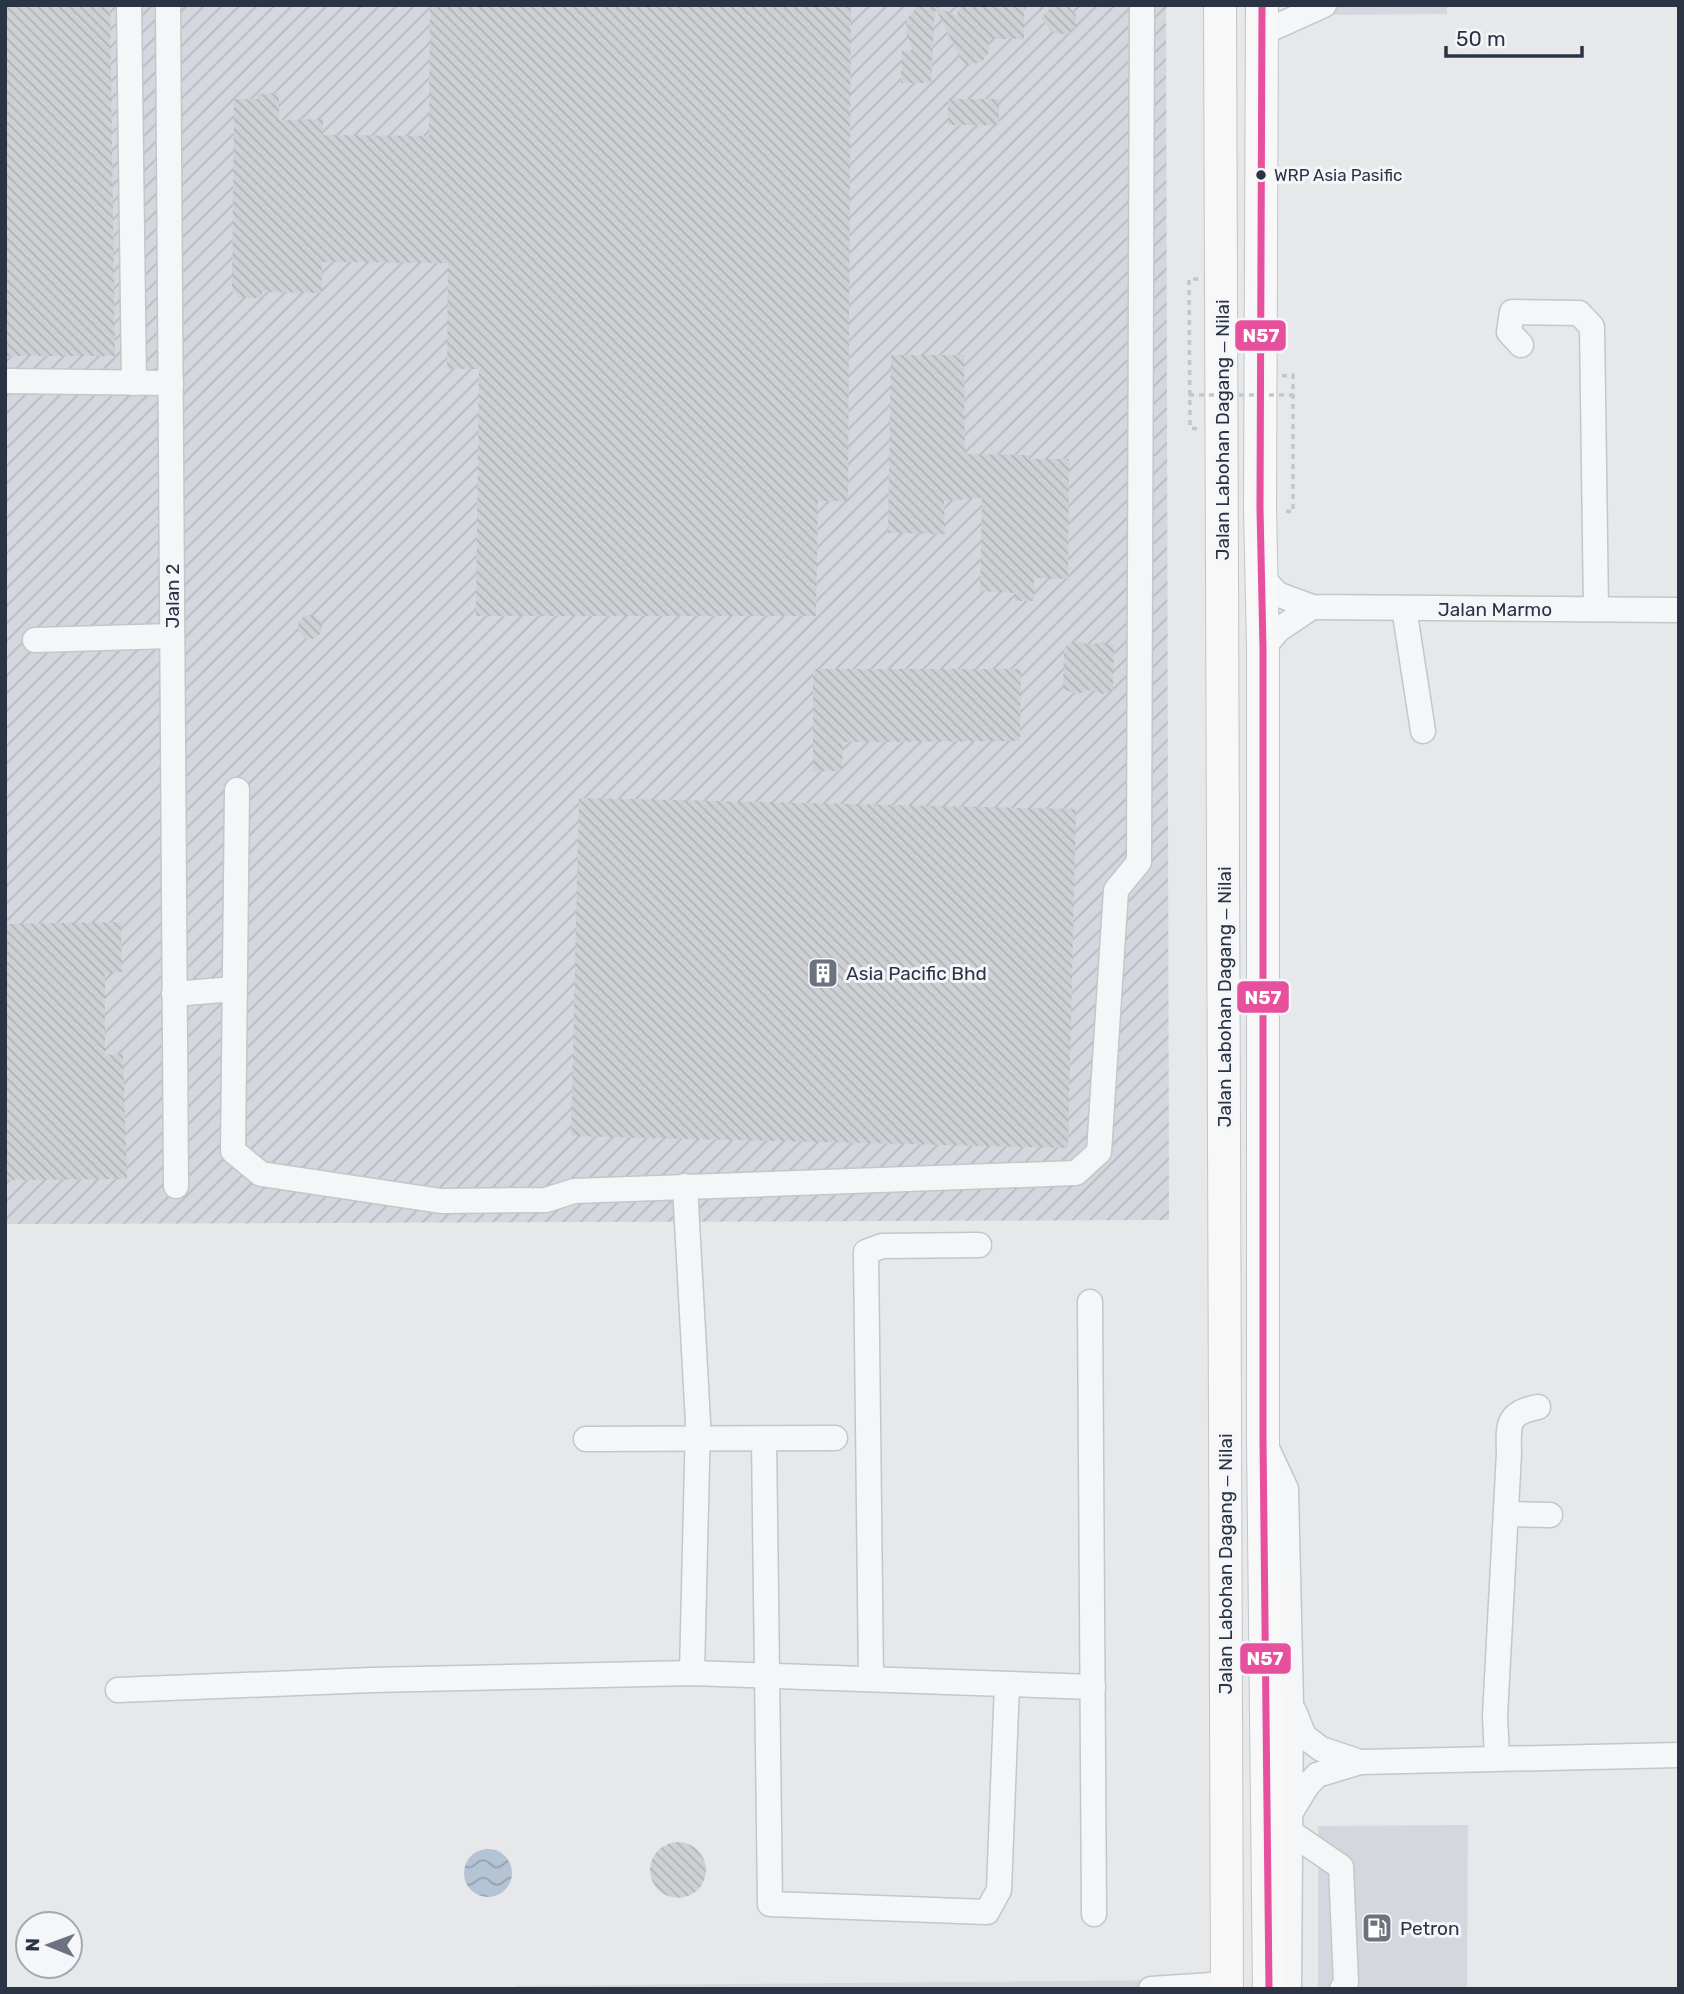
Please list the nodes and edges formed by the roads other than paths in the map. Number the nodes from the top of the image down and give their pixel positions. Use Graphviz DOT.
graph roads {
  1 [pos="129,5"];
  2 [pos="168,5"];
  3 [pos="1142,5"];
  4 [pos="1220,5"];
  5 [pos="1324,5"];
  6 [pos="1262,19"];
  7 [pos="1521,345"];
  8 [pos="5,381"];
  9 [pos="134,383"];
  10 [pos="171,383"];
  11 [pos="1262,577"];
  12 [pos="1312,607"];
  13 [pos="1404,608"];
  14 [pos="1596,610"];
  15 [pos="1679,610"];
  16 [pos="172,636"];
  17 [pos="35,640"];
  18 [pos="1262,648"];
  19 [pos="1423,732"];
  20 [pos="237,790"];
  21 [pos="234,989"];
  22 [pos="174,994"];
  23 [pos="176,1186"];
  24 [pos="685,1186"];
  25 [pos="979,1245"];
  26 [pos="1090,1301"];
  27 [pos="1538,1407"];
  28 [pos="835,1437"];
  29 [pos="586,1439"];
  30 [pos="764,1439"];
  31 [pos="1263,1439"];
  32 [pos="697,1440"];
  33 [pos="1506,1514"];
  34 [pos="1550,1515"];
  35 [pos="692,1673"];
  36 [pos="767,1676"];
  37 [pos="871,1679"];
  38 [pos="1007,1684"];
  39 [pos="1093,1687"];
  40 [pos="118,1690"];
  41 [pos="1291,1704"];
  42 [pos="1679,1755"];
  43 [pos="1497,1757"];
  44 [pos="1360,1762"];
  45 [pos="1290,1823"];
  46 [pos="1094,1914"];
  47 [pos="1227,1987"];
  48 [pos="1151,1989"];
  49 [pos="1269,1989"];
  50 [pos="1289,1989"];
  51 [pos="1342,1989"];
  1 -- 9 [label="street"];
  2 -- 10 [label="street, Jalan 2"];
  3 -- 24 [label="street"];
  4 -- 47 [label="main road, Jalan Labohan Dagang ‒ Nilai"];
  5 -- 6 [label="street"];
  6 -- 11 [label="main road, Jalan Labohan Dagang ‒ Nilai"];
  7 -- 14 [label="street"];
  8 -- 9 [label="street"];
  9 -- 10 [label="street"];
  10 -- 16 [label="street, Jalan 2"];
  11 -- 12 [label="street"];
  11 -- 18 [label="main road, Jalan Labohan Dagang ‒ Nilai"];
  12 -- 13 [label="street, Jalan Marmo"];
  12 -- 18 [label="street"];
  13 -- 14 [label="street, Jalan Marmo"];
  13 -- 19 [label="street"];
  14 -- 15 [label="street, Jalan Marmo"];
  16 -- 17 [label="street"];
  16 -- 22 [label="street, Jalan 2"];
  18 -- 31 [label="main road, Jalan Labohan Dagang ‒ Nilai"];
  20 -- 21 [label="street"];
  21 -- 22 [label="street"];
  21 -- 24 [label="street"];
  22 -- 23 [label="street, Jalan 2"];
  24 -- 32 [label="street"];
  25 -- 37 [label="street"];
  26 -- 39 [label="street"];
  27 -- 33 [label="street"];
  28 -- 30 [label="street"];
  29 -- 32 [label="street"];
  30 -- 32 [label="street"];
  30 -- 36 [label="street"];
  31 -- 41 [label="street"];
  31 -- 49 [label="main road, Jalan Labohan Dagang ‒ Nilai"];
  32 -- 35 [label="street"];
  33 -- 34 [label="street"];
  33 -- 43 [label="street"];
  35 -- 36 [label="street"];
  35 -- 40 [label="street"];
  36 -- 37 [label="street"];
  36 -- 38 [label="street"];
  37 -- 38 [label="street"];
  38 -- 39 [label="street"];
  39 -- 46 [label="street"];
  41 -- 44 [label="street"];
  41 -- 45 [label="street"];
  42 -- 43 [label="street"];
  43 -- 44 [label="street"];
  44 -- 45 [label="street"];
  45 -- 50 [label="street"];
  45 -- 51 [label="street"];
  47 -- 48 [label="street"];
}
